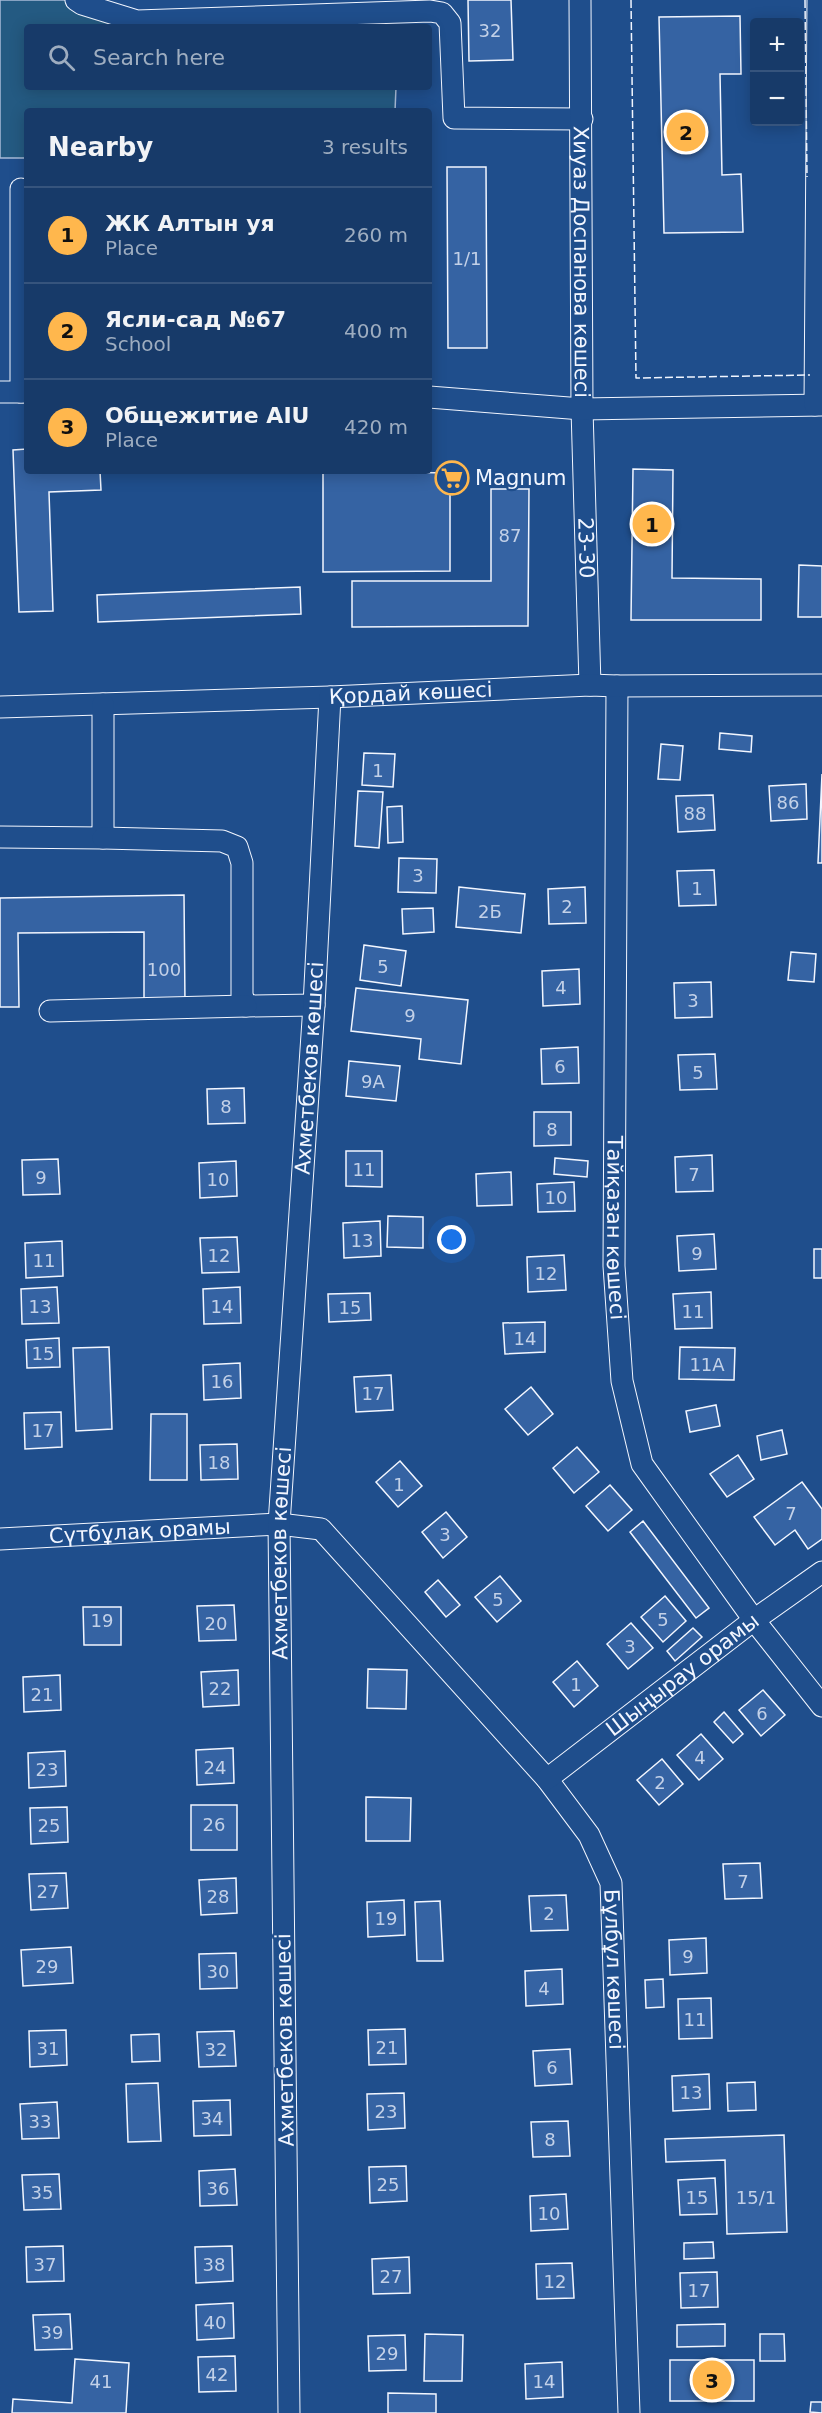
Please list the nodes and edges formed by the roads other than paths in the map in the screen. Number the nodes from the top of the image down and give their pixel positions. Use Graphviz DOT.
graph roads {
  1 [pos="76,0"];
  2 [pos="580,0"];
  3 [pos="819,4"];
  4 [pos="217,9"];
  5 [pos="820,105"];
  6 [pos="582,119"];
  7 [pos="21,189"];
  8 [pos="0,392"];
  9 [pos="24,392"];
  10 [pos="432,397"];
  11 [pos="819,405"];
  12 [pos="582,409"];
  13 [pos="590,685"];
  14 [pos="822,685"];
  15 [pos="617,687"];
  16 [pos="330,697"];
  17 [pos="103,704"];
  18 [pos="0,706"];
  19 [pos="0,837"];
  20 [pos="103,838"];
  21 [pos="314,1005"];
  22 [pos="246,1006"];
  23 [pos="50,1011"];
  24 [pos="279,1524"];
  25 [pos="0,1539"];
  26 [pos="822,1572"];
  27 [pos="754,1620"];
  28 [pos="822,1706"];
  29 [pos="547,1779"];
  30 [pos="289,2413"];
  31 [pos="628,2413"];
  1 -- 4 [label="street"];
  2 -- 6 [label="street, Хиуаз Доспанова көшесі"];
  3 -- 5 [label="street"];
  4 -- 6 [label="street"];
  5 -- 11 [label="street"];
  6 -- 12 [label="street, Хиуаз Доспанова көшесі"];
  7 -- 9 [label="street"];
  8 -- 9 [label="street"];
  10 -- 12 [label="street, Хиуаз Доспанова көшесі"];
  11 -- 12 [label="street"];
  12 -- 13 [label="street, 23-30"];
  13 -- 15 [label="street, Қордай көшесі"];
  13 -- 16 [label="street, Қордай көшесі"];
  14 -- 15 [label="street, Қордай көшесі"];
  15 -- 27 [label="street, Тайқазан көшесі"];
  16 -- 17 [label="street, Қордай көшесі"];
  16 -- 21 [label="street, Ахметбеков көшесі"];
  17 -- 18 [label="street, Қордай көшесі"];
  17 -- 20 [label="street"];
  19 -- 20 [label="street"];
  20 -- 22 [label="street"];
  21 -- 22 [label="street"];
  21 -- 24 [label="street, Ахметбеков көшесі"];
  22 -- 23 [label="street"];
  24 -- 25 [label="street, Cүтбұлақ орамы"];
  24 -- 29 [label="street, Бұлбұл көшесі"];
  24 -- 30 [label="street, Ахметбеков көшесі"];
  26 -- 27 [label="street, Шыңырау орамы"];
  27 -- 28 [label="street, Тайқазан көшесі"];
  27 -- 29 [label="street, Шыңырау орамы"];
  29 -- 31 [label="street, Бұлбұл көшесі"];
}
